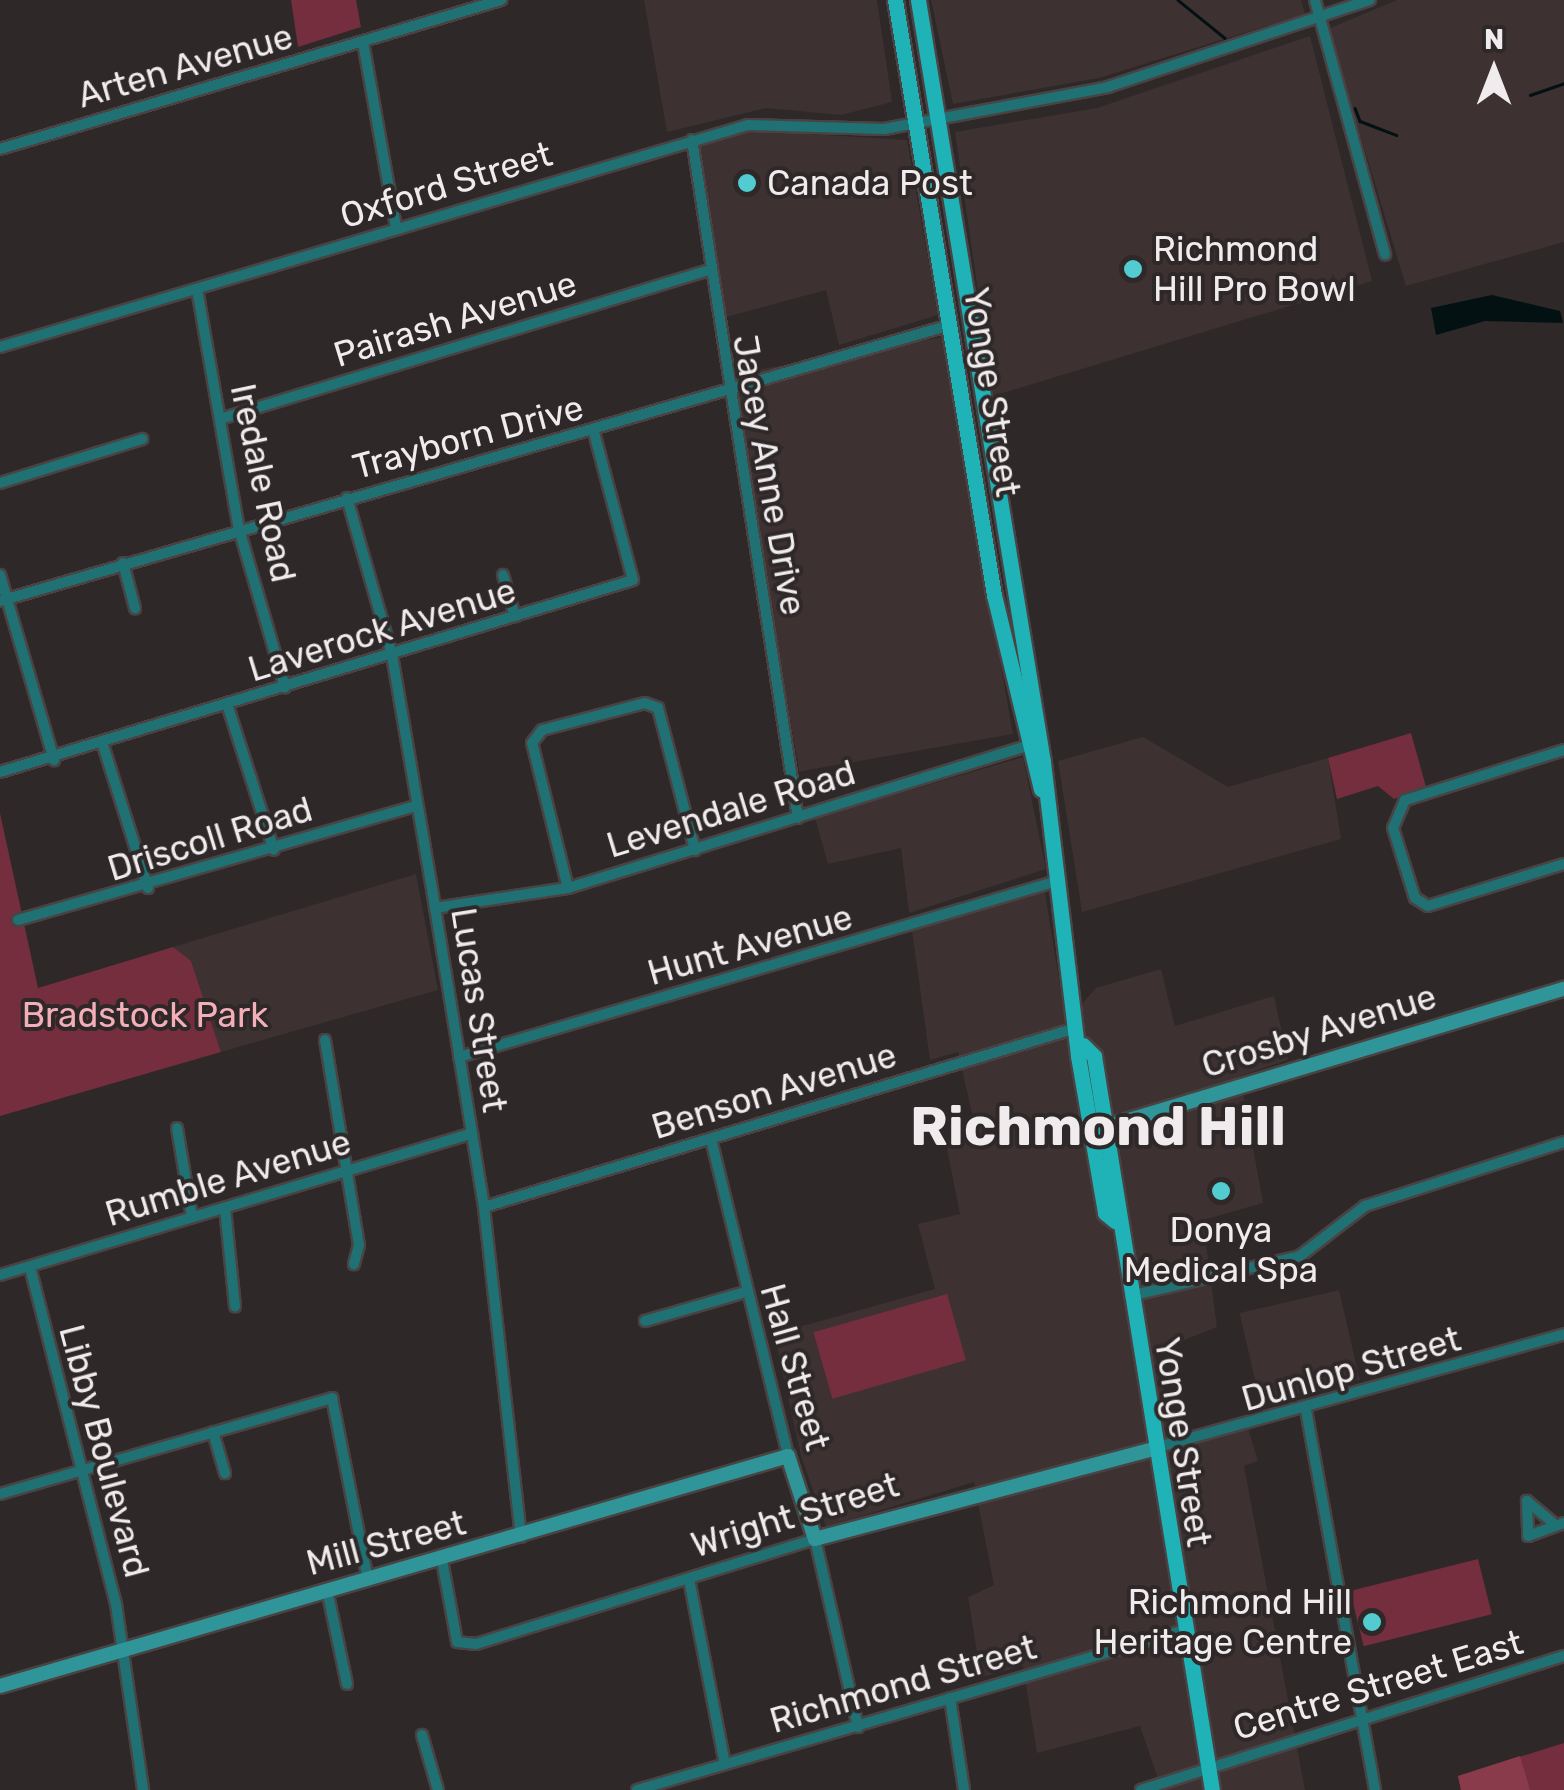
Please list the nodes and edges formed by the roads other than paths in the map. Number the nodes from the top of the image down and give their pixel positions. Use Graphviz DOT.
graph roads {
  1 [pos="501,0"];
  2 [pos="894,0"];
  3 [pos="918,0"];
  4 [pos="1315,0"];
  5 [pos="1370,0"];
  6 [pos="1320,18"];
  7 [pos="364,42"];
  8 [pos="938,120"];
  9 [pos="915,124"];
  10 [pos="692,140"];
  11 [pos="0,149"];
  12 [pos="396,228"];
  13 [pos="1385,254"];
  14 [pos="706,271"];
  15 [pos="197,289"];
  16 [pos="950,325"];
  17 [pos="0,346"];
  18 [pos="726,394"];
  19 [pos="220,419"];
  20 [pos="594,432"];
  21 [pos="142,439"];
  22 [pos="0,482"];
  23 [pos="347,498"];
  24 [pos="239,529"];
  25 [pos="123,564"];
  26 [pos="0,575"];
  27 [pos="503,575"];
  28 [pos="4,600"];
  29 [pos="135,608"];
  30 [pos="516,616"];
  31 [pos="392,656"];
  32 [pos="285,687"];
  33 [pos="228,707"];
  34 [pos="1032,744"];
  35 [pos="103,745"];
  36 [pos="1564,750"];
  37 [pos="54,760"];
  38 [pos="0,772"];
  39 [pos="416,806"];
  40 [pos="798,818"];
  41 [pos="274,850"];
  42 [pos="694,850"];
  43 [pos="1564,864"];
  44 [pos="1054,882"];
  45 [pos="148,888"];
  46 [pos="568,888"];
  47 [pos="435,908"];
  48 [pos="18,920"];
  49 [pos="1564,989"];
  50 [pos="1080,1027"];
  51 [pos="326,1040"];
  52 [pos="459,1058"];
  53 [pos="176,1128"];
  54 [pos="1098,1129"];
  55 [pos="472,1133"];
  56 [pos="712,1139"];
  57 [pos="1564,1142"];
  58 [pos="348,1170"];
  59 [pos="484,1207"];
  60 [pos="225,1208"];
  61 [pos="192,1217"];
  62 [pos="354,1264"];
  63 [pos="30,1266"];
  64 [pos="0,1276"];
  65 [pos="742,1293"];
  66 [pos="1129,1297"];
  67 [pos="235,1306"];
  68 [pos="646,1322"];
  69 [pos="1564,1334"];
  70 [pos="1306,1410"];
  71 [pos="214,1432"];
  72 [pos="1153,1448"];
  73 [pos="788,1456"];
  74 [pos="86,1469"];
  75 [pos="225,1473"];
  76 [pos="0,1494"];
  77 [pos="521,1537"];
  78 [pos="815,1540"];
  79 [pos="442,1560"];
  80 [pos="368,1579"];
  81 [pos="690,1579"];
  82 [pos="327,1590"];
  83 [pos="1184,1630"];
  84 [pos="121,1650"];
  85 [pos="1564,1656"];
  86 [pos="348,1684"];
  87 [pos="0,1686"];
  88 [pos="950,1698"];
  89 [pos="1362,1718"];
  90 [pos="858,1727"];
  91 [pos="422,1736"];
  92 [pos="726,1764"];
  93 [pos="1209,1767"];
  94 [pos="143,1790"];
  95 [pos="438,1790"];
  96 [pos="637,1790"];
  97 [pos="964,1790"];
  98 [pos="1141,1790"];
  99 [pos="1212,1790"];
  100 [pos="1375,1790"];
  1 -- 7 [label="street, Arten Avenue"];
  2 -- 9 [label="main road, Yonge Street"];
  3 -- 8 [label="main road, Yonge Street"];
  4 -- 6 [label="street"];
  5 -- 6 [label="street, Oxford Street"];
  6 -- 8 [label="street, Oxford Street"];
  6 -- 13 [label="street"];
  7 -- 11 [label="street, Arten Avenue"];
  7 -- 12 [label="street"];
  8 -- 9 [label="street, Oxford Street"];
  8 -- 34 [label="main road, Yonge Street"];
  9 -- 10 [label="street, Oxford Street"];
  9 -- 16 [label="main road, Yonge Street"];
  10 -- 12 [label="street, Oxford Street"];
  10 -- 14 [label="street, Jacey Anne Drive"];
  12 -- 15 [label="street, Oxford Street"];
  14 -- 18 [label="street, Jacey Anne Drive"];
  14 -- 19 [label="street, Pairash Avenue"];
  15 -- 17 [label="street, Oxford Street"];
  15 -- 19 [label="street, Iredale Road"];
  16 -- 18 [label="street, Trayborn Drive"];
  16 -- 34 [label="main road, Yonge Street"];
  18 -- 20 [label="street, Trayborn Drive"];
  18 -- 40 [label="street, Jacey Anne Drive"];
  19 -- 24 [label="street, Iredale Road"];
  20 -- 23 [label="street, Trayborn Drive"];
  20 -- 30 [label="street, Laverock Avenue"];
  21 -- 22 [label="street"];
  23 -- 24 [label="street, Trayborn Drive"];
  23 -- 31 [label="street, Lucas Street"];
  24 -- 25 [label="street, Trayborn Drive"];
  24 -- 32 [label="street, Iredale Road"];
  25 -- 28 [label="street, Trayborn Drive"];
  25 -- 29 [label="street"];
  26 -- 28 [label="street"];
  27 -- 30 [label="street"];
  28 -- 37 [label="street"];
  30 -- 31 [label="street, Laverock Avenue"];
  31 -- 32 [label="street, Laverock Avenue"];
  31 -- 39 [label="street, Lucas Street"];
  32 -- 33 [label="street, Laverock Avenue"];
  33 -- 35 [label="street, Laverock Avenue"];
  33 -- 41 [label="street"];
  34 -- 40 [label="street, Levendale Road"];
  34 -- 44 [label="main road, Yonge Street"];
  35 -- 37 [label="street, Laverock Avenue"];
  35 -- 45 [label="street"];
  36 -- 43 [label="street"];
  37 -- 38 [label="street, Laverock Avenue"];
  39 -- 41 [label="street, Driscoll Road"];
  39 -- 47 [label="street, Lucas Street"];
  40 -- 42 [label="street, Levendale Road"];
  41 -- 45 [label="street, Driscoll Road"];
  42 -- 46 [label="street, Levendale Road"];
  42 -- 46 [label="street"];
  44 -- 50 [label="main road, Yonge Street"];
  44 -- 52 [label="street, Hunt Avenue"];
  45 -- 48 [label="street, Driscoll Road"];
  46 -- 47 [label="street, Levendale Road"];
  47 -- 52 [label="street, Lucas Street"];
  49 -- 54 [label="street, Crosby Avenue"];
  50 -- 54 [label="main road, Yonge Street"];
  50 -- 56 [label="street, Benson Avenue"];
  51 -- 58 [label="street"];
  52 -- 55 [label="street, Lucas Street"];
  53 -- 61 [label="street"];
  54 -- 66 [label="main road, Yonge Street"];
  55 -- 58 [label="street, Rumble Avenue"];
  55 -- 59 [label="street, Lucas Street"];
  56 -- 59 [label="street, Benson Avenue"];
  56 -- 65 [label="street, Hall Street"];
  57 -- 66 [label="street"];
  58 -- 60 [label="street, Rumble Avenue"];
  58 -- 62 [label="street"];
  59 -- 77 [label="street, Lucas Street"];
  60 -- 61 [label="street, Rumble Avenue"];
  60 -- 67 [label="street"];
  61 -- 63 [label="street, Rumble Avenue"];
  63 -- 64 [label="street, Rumble Avenue"];
  63 -- 74 [label="street, Libby Boulevard"];
  65 -- 68 [label="street"];
  65 -- 73 [label="street, Hall Street"];
  66 -- 72 [label="main road, Yonge Street"];
  69 -- 70 [label="street, Dunlop Street"];
  70 -- 72 [label="street, Dunlop Street"];
  70 -- 89 [label="street"];
  71 -- 74 [label="street"];
  71 -- 75 [label="street"];
  71 -- 80 [label="street"];
  72 -- 78 [label="street, Wright Street"];
  72 -- 83 [label="main road, Yonge Street"];
  73 -- 77 [label="street, Mill Street"];
  73 -- 78 [label="street, Hall Street"];
  74 -- 76 [label="street"];
  74 -- 84 [label="street, Libby Boulevard"];
  77 -- 79 [label="street, Mill Street"];
  78 -- 81 [label="street, Wright Street"];
  78 -- 90 [label="street, Hall Street"];
  79 -- 80 [label="street, Mill Street"];
  79 -- 81 [label="street, Wright Street"];
  80 -- 82 [label="street, Mill Street"];
  81 -- 92 [label="street"];
  82 -- 84 [label="street, Mill Street"];
  82 -- 86 [label="street"];
  83 -- 88 [label="street, Richmond Street"];
  83 -- 93 [label="main road, Yonge Street"];
  84 -- 87 [label="street, Mill Street"];
  84 -- 94 [label="street, Libby Boulevard"];
  85 -- 89 [label="street, Centre Street East"];
  88 -- 90 [label="street, Richmond Street"];
  88 -- 97 [label="street"];
  89 -- 93 [label="street, Centre Street East"];
  89 -- 100 [label="street"];
  90 -- 92 [label="street, Richmond Street"];
  91 -- 95 [label="street"];
  92 -- 96 [label="street, Richmond Street"];
  93 -- 98 [label="street, Centre Street East"];
  93 -- 99 [label="main road, Yonge Street"];
}
